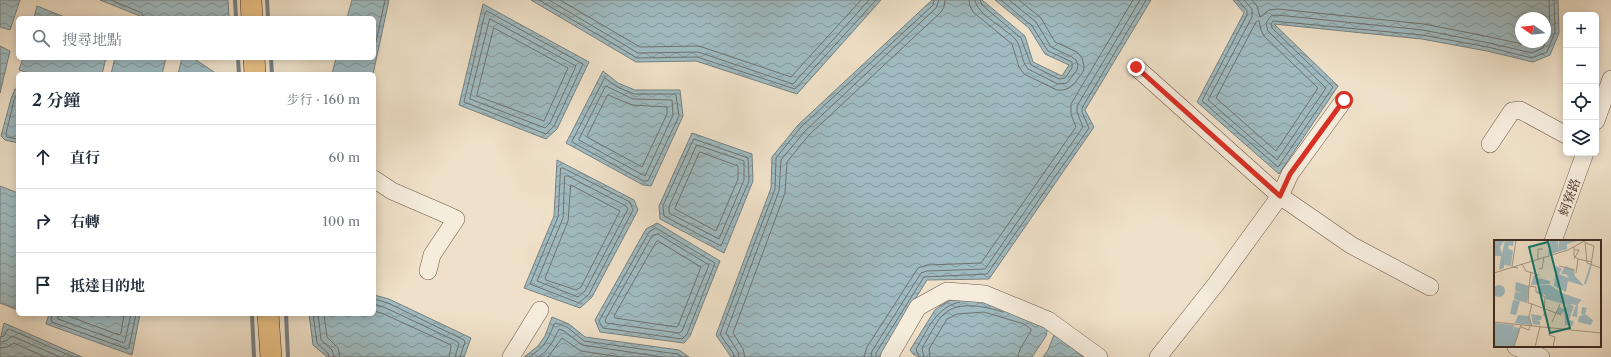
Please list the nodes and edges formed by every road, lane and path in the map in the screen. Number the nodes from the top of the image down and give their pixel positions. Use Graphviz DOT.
graph roads {
  1 [pos="251,0"];
  2 [pos="252,16"];
  3 [pos="254,60"];
  4 [pos="1136,67"];
  5 [pos="255,72"];
  6 [pos="1611,79"];
  7 [pos="1344,100"];
  8 [pos="1596,120"];
  9 [pos="1563,133"];
  10 [pos="1490,144"];
  11 [pos="1584,156"];
  12 [pos="376,180"];
  13 [pos="1280,196"];
  14 [pos="1553,240"];
  15 [pos="428,271"];
  16 [pos="1430,287"];
  17 [pos="540,310"];
  18 [pos="268,316"];
  19 [pos="1514,350"];
  20 [pos="271,357"];
  21 [pos="511,357"];
  22 [pos="888,357"];
  23 [pos="1099,357"];
  24 [pos="1158,357"];
  25 [pos="1541,357"];
  1 -- 2 [label="main road"];
  3 -- 5 [label="main road"];
  4 -- 13 [label="street"];
  6 -- 8 [label="street"];
  7 -- 13 [label="street"];
  9 -- 10 [label="street"];
  11 -- 14 [label="street, 蚵寮路"];
  12 -- 15 [label="street"];
  13 -- 16 [label="street"];
  13 -- 24 [label="street"];
  17 -- 21 [label="street"];
  18 -- 20 [label="main road"];
  19 -- 25 [label="street"];
  22 -- 23 [label="street"];
}
